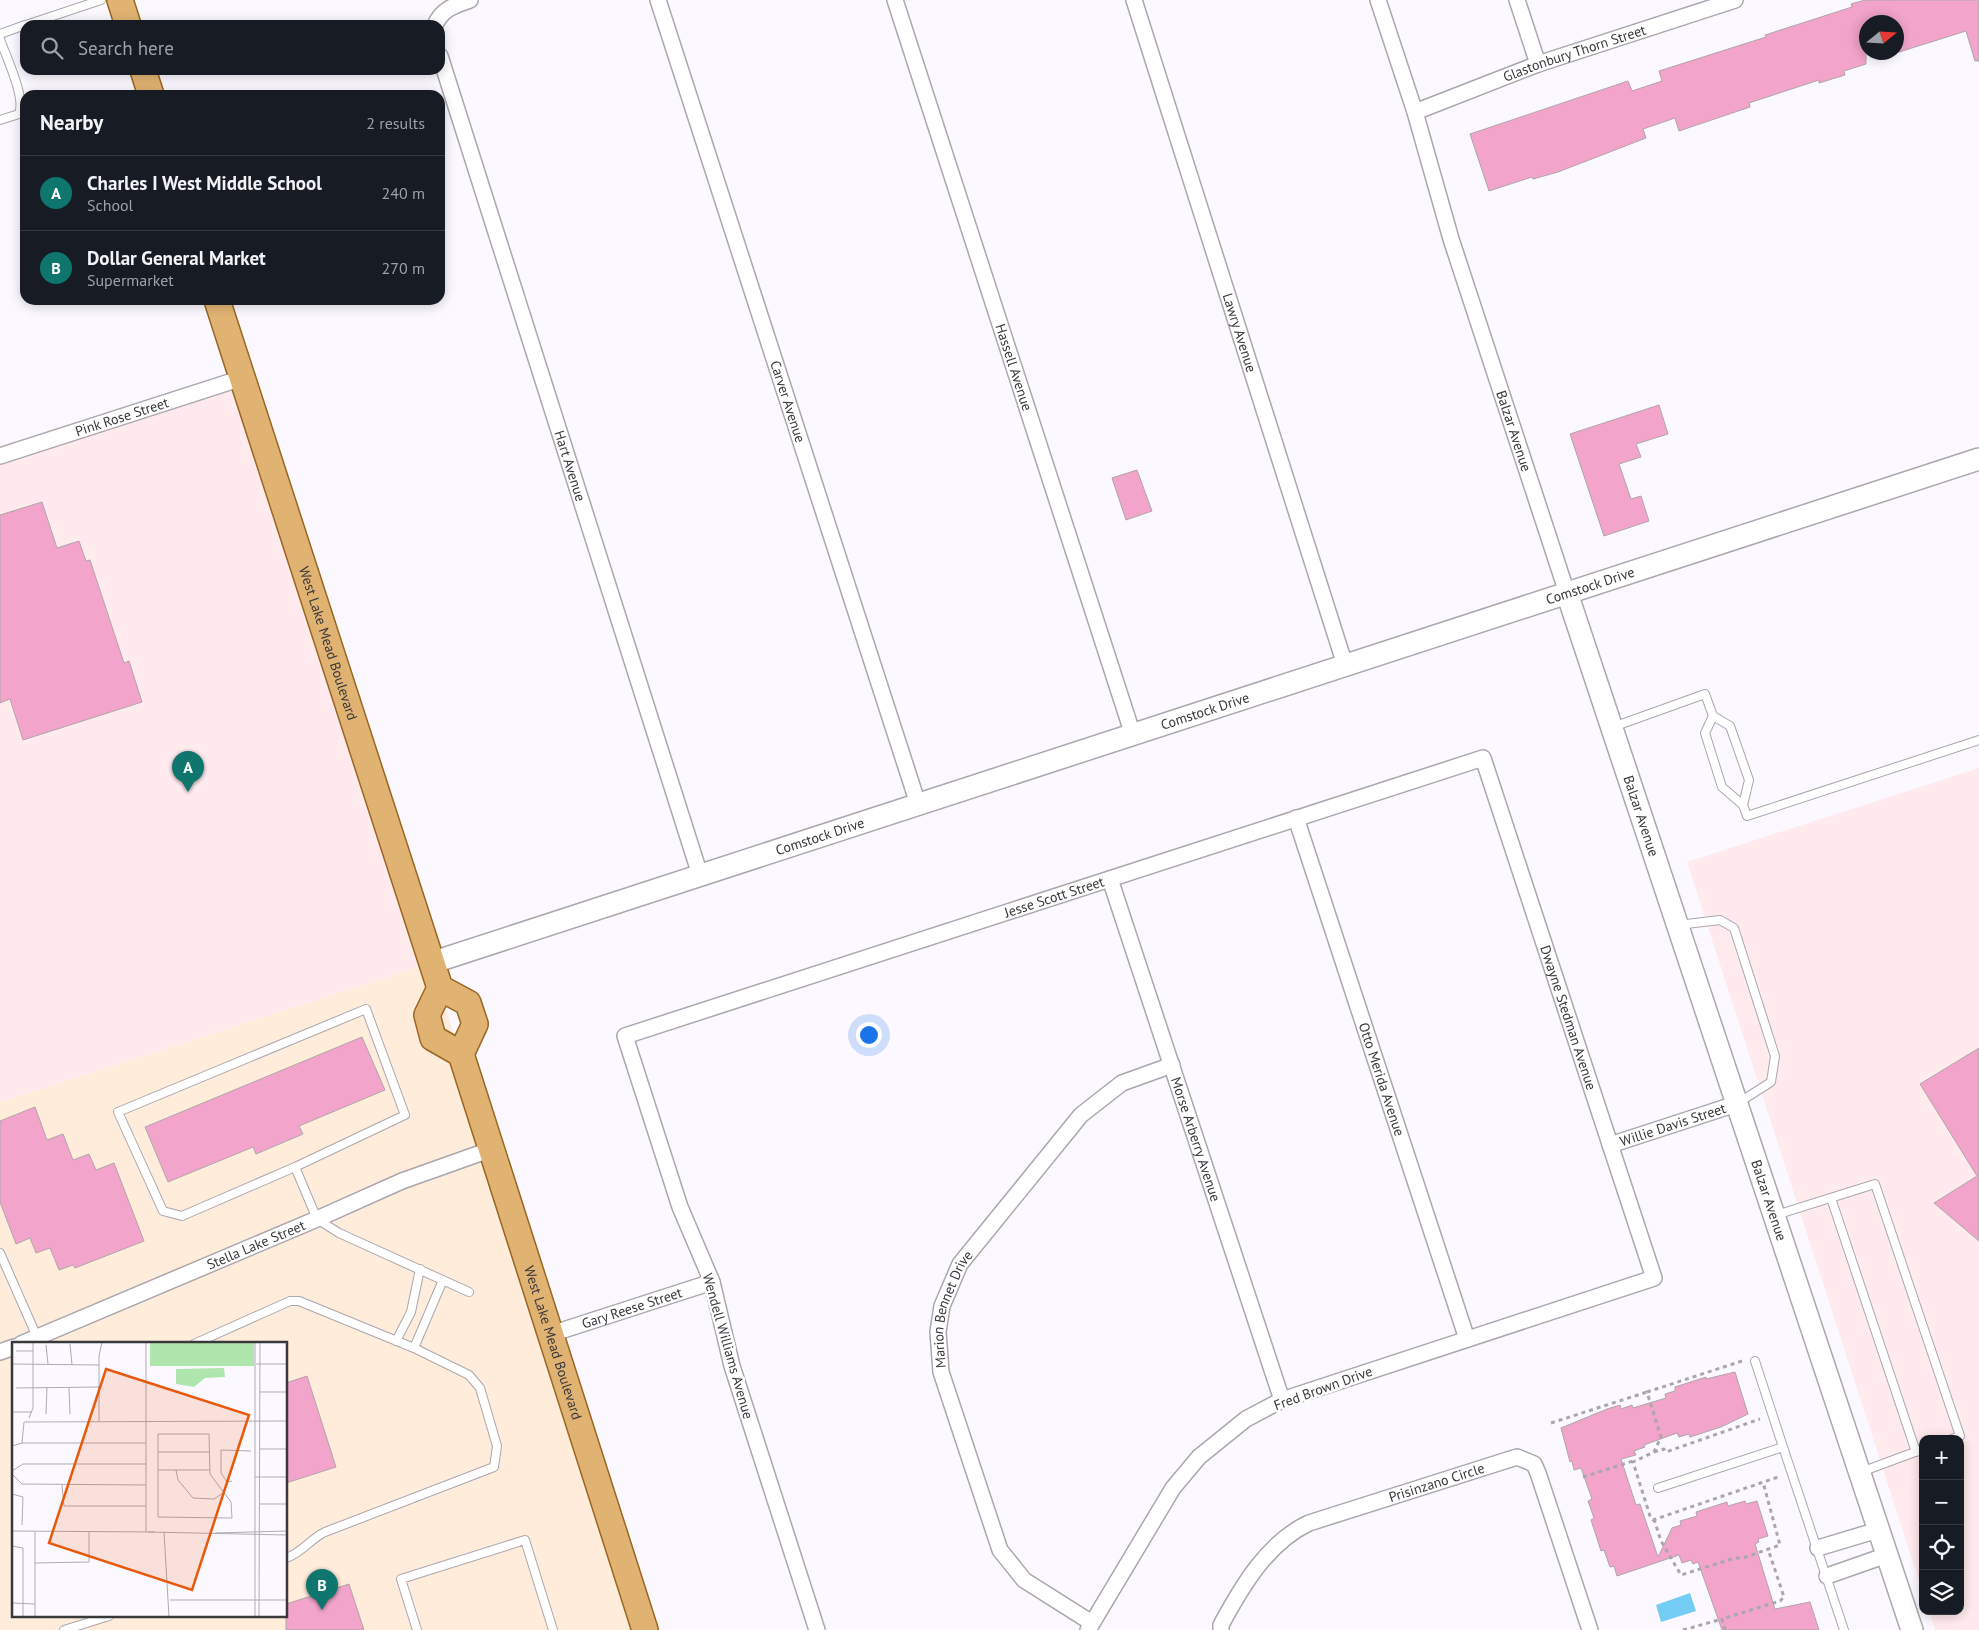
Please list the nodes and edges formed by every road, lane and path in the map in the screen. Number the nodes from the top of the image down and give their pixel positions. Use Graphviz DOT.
graph roads {
  1 [pos="101,0"];
  2 [pos="120,0"];
  3 [pos="470,0"];
  4 [pos="658,0"];
  5 [pos="895,0"];
  6 [pos="1134,0"];
  7 [pos="1378,0"];
  8 [pos="1517,0"];
  9 [pos="1735,0"];
  10 [pos="41,20"];
  11 [pos="126,20"];
  12 [pos="438,20"];
  13 [pos="20,27"];
  14 [pos="0,34"];
  15 [pos="0,39"];
  16 [pos="1538,64"];
  17 [pos="445,72"];
  18 [pos="145,75"];
  19 [pos="149,90"];
  20 [pos="20,97"];
  21 [pos="20,112"];
  22 [pos="1415,112"];
  23 [pos="0,120"];
  24 [pos="219,305"];
  25 [pos="242,378"];
  26 [pos="0,456"];
  27 [pos="1979,459"];
  28 [pos="1567,593"];
  29 [pos="1345,666"];
  30 [pos="1713,716"];
  31 [pos="1611,727"];
  32 [pos="1133,734"];
  33 [pos="1979,740"];
  34 [pos="1483,758"];
  35 [pos="918,804"];
  36 [pos="1743,805"];
  37 [pos="1296,818"];
  38 [pos="700,875"];
  39 [pos="1110,879"];
  40 [pos="1677,925"];
  41 [pos="431,963"];
  42 [pos="440,988"];
  43 [pos="625,1036"];
  44 [pos="461,1054"];
  45 [pos="1172,1065"];
  46 [pos="1736,1104"];
  47 [pos="1610,1145"];
  48 [pos="492,1149"];
  49 [pos="295,1167"];
  50 [pos="1831,1198"];
  51 [pos="1774,1216"];
  52 [pos="317,1220"];
  53 [pos="0,1253"];
  54 [pos="420,1269"];
  55 [pos="1654,1278"];
  56 [pos="443,1280"];
  57 [pos="712,1282"];
  58 [pos="468,1292"];
  59 [pos="551,1334"];
  60 [pos="37,1337"];
  61 [pos="1467,1339"];
  62 [pos="396,1341"];
  63 [pos="26,1342"];
  64 [pos="198,1342"];
  65 [pos="12,1348"];
  66 [pos="414,1348"];
  67 [pos="0,1352"];
  68 [pos="1755,1362"];
  69 [pos="1744,1369"];
  70 [pos="1647,1392"];
  71 [pos="1282,1400"];
  72 [pos="1758,1410"];
  73 [pos="1551,1423"];
  74 [pos="1960,1435"];
  75 [pos="1783,1447"];
  76 [pos="1919,1451"];
  77 [pos="1654,1452"];
  78 [pos="1634,1461"];
  79 [pos="1859,1472"];
  80 [pos="1791,1473"];
  81 [pos="1583,1476"];
  82 [pos="1763,1482"];
  83 [pos="1658,1488"];
  84 [pos="1654,1519"];
  85 [pos="1878,1530"];
  86 [pos="1818,1548"];
  87 [pos="1768,1549"];
  88 [pos="1887,1555"];
  89 [pos="288,1557"];
  90 [pos="1828,1576"];
  91 [pos="103,1618"];
  92 [pos="1722,1619"];
  93 [pos="1090,1627"];
  94 [pos="64,1630"];
  95 [pos="418,1630"];
  96 [pos="553,1630"];
  97 [pos="645,1630"];
  98 [pos="817,1630"];
  99 [pos="1221,1630"];
  100 [pos="1590,1630"];
  101 [pos="1683,1630"];
  102 [pos="1725,1630"];
  103 [pos="1844,1630"];
  104 [pos="1912,1630"];
  1 -- 10 [label="lane"];
  2 -- 11 [label="main road"];
  3 -- 12 [label="street"];
  4 -- 35 [label="street, Carver Avenue"];
  5 -- 32 [label="street, Hassell Avenue"];
  6 -- 29 [label="street, Lawry Avenue"];
  7 -- 22 [label="street, Balzar Avenue"];
  8 -- 16 [label="street"];
  9 -- 16 [label="street, Glastonbury Thorn Street"];
  13 -- 14 [label="lane"];
  15 -- 20 [label="lane"];
  16 -- 22 [label="street, Glastonbury Thorn Street"];
  17 -- 38 [label="street, Hart Avenue"];
  18 -- 19 [label="main road"];
  21 -- 23 [label="lane"];
  22 -- 28 [label="street, Balzar Avenue"];
  24 -- 25 [label="main road, West Lake Mead Boulevard"];
  25 -- 26 [label="street, Pink Rose Street"];
  25 -- 41 [label="main road, West Lake Mead Boulevard"];
  27 -- 28 [label="street, Comstock Drive"];
  28 -- 29 [label="street, Comstock Drive"];
  28 -- 31 [label="street, Balzar Avenue"];
  29 -- 32 [label="street, Comstock Drive"];
  30 -- 31 [label="lane"];
  30 -- 36 [label="lane"];
  30 -- 36 [label="lane"];
  31 -- 40 [label="street, Balzar Avenue"];
  32 -- 35 [label="street, Comstock Drive"];
  33 -- 36 [label="lane"];
  34 -- 37 [label="street, Jesse Scott Street"];
  34 -- 47 [label="street, Dwayne Stedman Avenue"];
  35 -- 38 [label="street, Comstock Drive"];
  37 -- 39 [label="street, Jesse Scott Street"];
  37 -- 61 [label="street, Otto Merida Avenue"];
  38 -- 41 [label="street, Comstock Drive"];
  39 -- 43 [label="street, Jesse Scott Street"];
  39 -- 45 [label="street, Morse Arberry Avenue"];
  40 -- 46 [label="street, Balzar Avenue"];
  40 -- 46 [label="lane"];
  41 -- 42 [label="main road, West Lake Mead Boulevard"];
  42 -- 44 [label="main road"];
  42 -- 44 [label="main road"];
  43 -- 57 [label="street, Wendell Williams Avenue"];
  44 -- 48 [label="main road, West Lake Mead Boulevard"];
  45 -- 71 [label="street, Morse Arberry Avenue"];
  45 -- 93 [label="street, Marion Bennet Drive"];
  46 -- 47 [label="street, Willie Davis Street"];
  46 -- 51 [label="street, Balzar Avenue"];
  47 -- 55 [label="street, Dwayne Stedman Avenue"];
  48 -- 52 [label="street, Stella Lake Street"];
  48 -- 59 [label="main road, West Lake Mead Boulevard"];
  49 -- 49 [label="lane"];
  49 -- 52 [label="lane"];
  50 -- 51 [label="lane"];
  50 -- 74 [label="lane"];
  50 -- 76 [label="lane"];
  51 -- 79 [label="street, Balzar Avenue"];
  52 -- 54 [label="lane"];
  52 -- 60 [label="street, Stella Lake Street"];
  53 -- 60 [label="lane"];
  54 -- 56 [label="lane"];
  54 -- 62 [label="lane"];
  55 -- 61 [label="street, Fred Brown Drive"];
  56 -- 58 [label="lane"];
  56 -- 66 [label="lane"];
  57 -- 59 [label="street, Gary Reese Street"];
  57 -- 98 [label="street, Wendell Williams Avenue"];
  59 -- 97 [label="main road, West Lake Mead Boulevard"];
  60 -- 63 [label="street, Stella Lake Street"];
  61 -- 71 [label="street, Fred Brown Drive"];
  62 -- 64 [label="lane"];
  62 -- 66 [label="lane"];
  65 -- 67 [label="street"];
  66 -- 89 [label="lane"];
  68 -- 75 [label="lane"];
  69 -- 70 [label="path"];
  70 -- 73 [label="path"];
  70 -- 77 [label="path"];
  71 -- 93 [label="street, Fred Brown Drive"];
  72 -- 77 [label="path"];
  75 -- 80 [label="lane"];
  75 -- 83 [label="lane"];
  76 -- 79 [label="lane"];
  77 -- 78 [label="path"];
  78 -- 81 [label="path"];
  78 -- 84 [label="path"];
  79 -- 85 [label="street, Balzar Avenue"];
  80 -- 82 [label="path"];
  80 -- 86 [label="lane"];
  82 -- 84 [label="path"];
  82 -- 87 [label="path"];
  84 -- 87 [label="path"];
  85 -- 86 [label="street"];
  85 -- 88 [label="street, Balzar Avenue"];
  86 -- 90 [label="lane"];
  87 -- 92 [label="path"];
  88 -- 90 [label="street"];
  88 -- 104 [label="street, Balzar Avenue"];
  90 -- 103 [label="lane"];
  91 -- 94 [label="lane"];
  92 -- 101 [label="path"];
  92 -- 102 [label="path"];
  95 -- 96 [label="lane"];
  99 -- 100 [label="street, Prisinzano Circle"];
}
